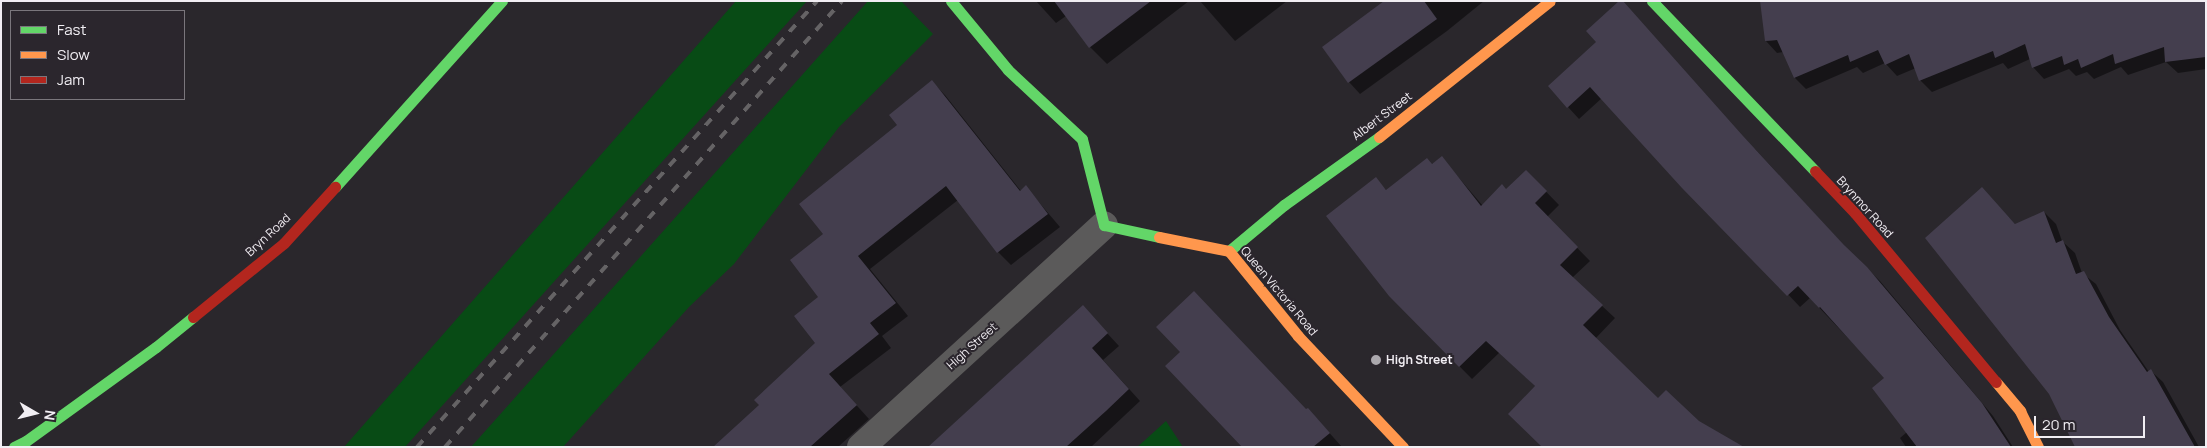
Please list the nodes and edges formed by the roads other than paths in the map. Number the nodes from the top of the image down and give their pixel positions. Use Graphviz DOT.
graph roads {
  1 [pos="502,1"];
  2 [pos="951,1"];
  3 [pos="1550,1"];
  4 [pos="1652,1"];
  5 [pos="1104,225"];
  6 [pos="1229,252"];
  7 [pos="14,447"];
  8 [pos="862,447"];
  9 [pos="1403,447"];
  10 [pos="2038,447"];
  1 -- 7 [label="street, Bryn Road"];
  2 -- 5 [label="street"];
  3 -- 6 [label="street, Albert Street"];
  4 -- 10 [label="street, Brynmor Road"];
  5 -- 6 [label="street, Queen Victoria Road"];
  5 -- 8 [label="street, High Street"];
  6 -- 9 [label="street, Queen Victoria Road"];
}
